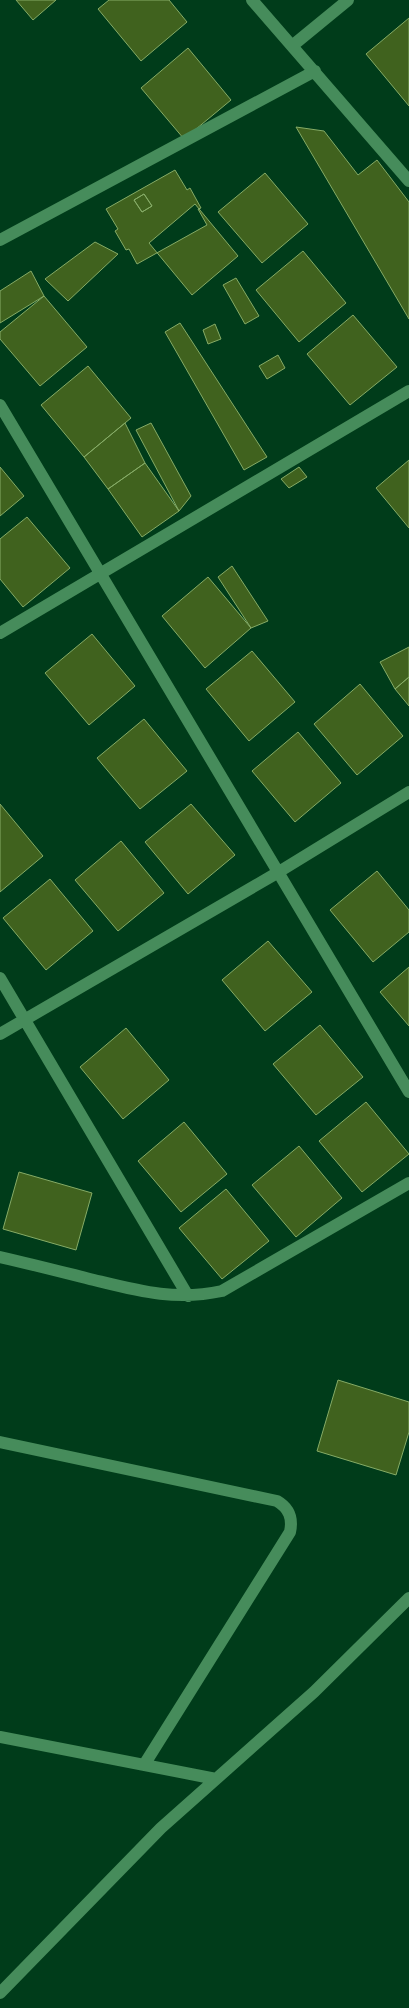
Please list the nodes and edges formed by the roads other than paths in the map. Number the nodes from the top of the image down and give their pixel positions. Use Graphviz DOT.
graph roads {
  1 [pos="252,0"];
  2 [pos="348,0"];
  3 [pos="292,46"];
  4 [pos="315,71"];
  5 [pos="409,181"];
  6 [pos="0,240"];
  7 [pos="409,391"];
  8 [pos="0,405"];
  9 [pos="100,573"];
  10 [pos="0,633"];
  11 [pos="409,792"];
  12 [pos="277,873"];
  13 [pos="0,978"];
  14 [pos="24,1020"];
  15 [pos="0,1034"];
  16 [pos="409,1092"];
  17 [pos="409,1183"];
  18 [pos="0,1257"];
  19 [pos="188,1296"];
  20 [pos="0,1442"];
  21 [pos="409,1598"];
  22 [pos="0,1737"];
  23 [pos="144,1765"];
  24 [pos="216,1780"];
  25 [pos="0,1993"];
  1 -- 3 [label="street"];
  2 -- 3 [label="street"];
  3 -- 4 [label="street"];
  4 -- 5 [label="street"];
  4 -- 6 [label="street"];
  7 -- 9 [label="street"];
  8 -- 9 [label="street"];
  9 -- 10 [label="street"];
  9 -- 12 [label="street"];
  11 -- 12 [label="street"];
  12 -- 14 [label="street"];
  12 -- 16 [label="street"];
  13 -- 14 [label="street"];
  14 -- 15 [label="street"];
  14 -- 19 [label="street"];
  17 -- 19 [label="street"];
  18 -- 19 [label="street"];
  20 -- 23 [label="street"];
  21 -- 24 [label="street"];
  22 -- 23 [label="street"];
  23 -- 24 [label="street"];
  24 -- 25 [label="street"];
}
